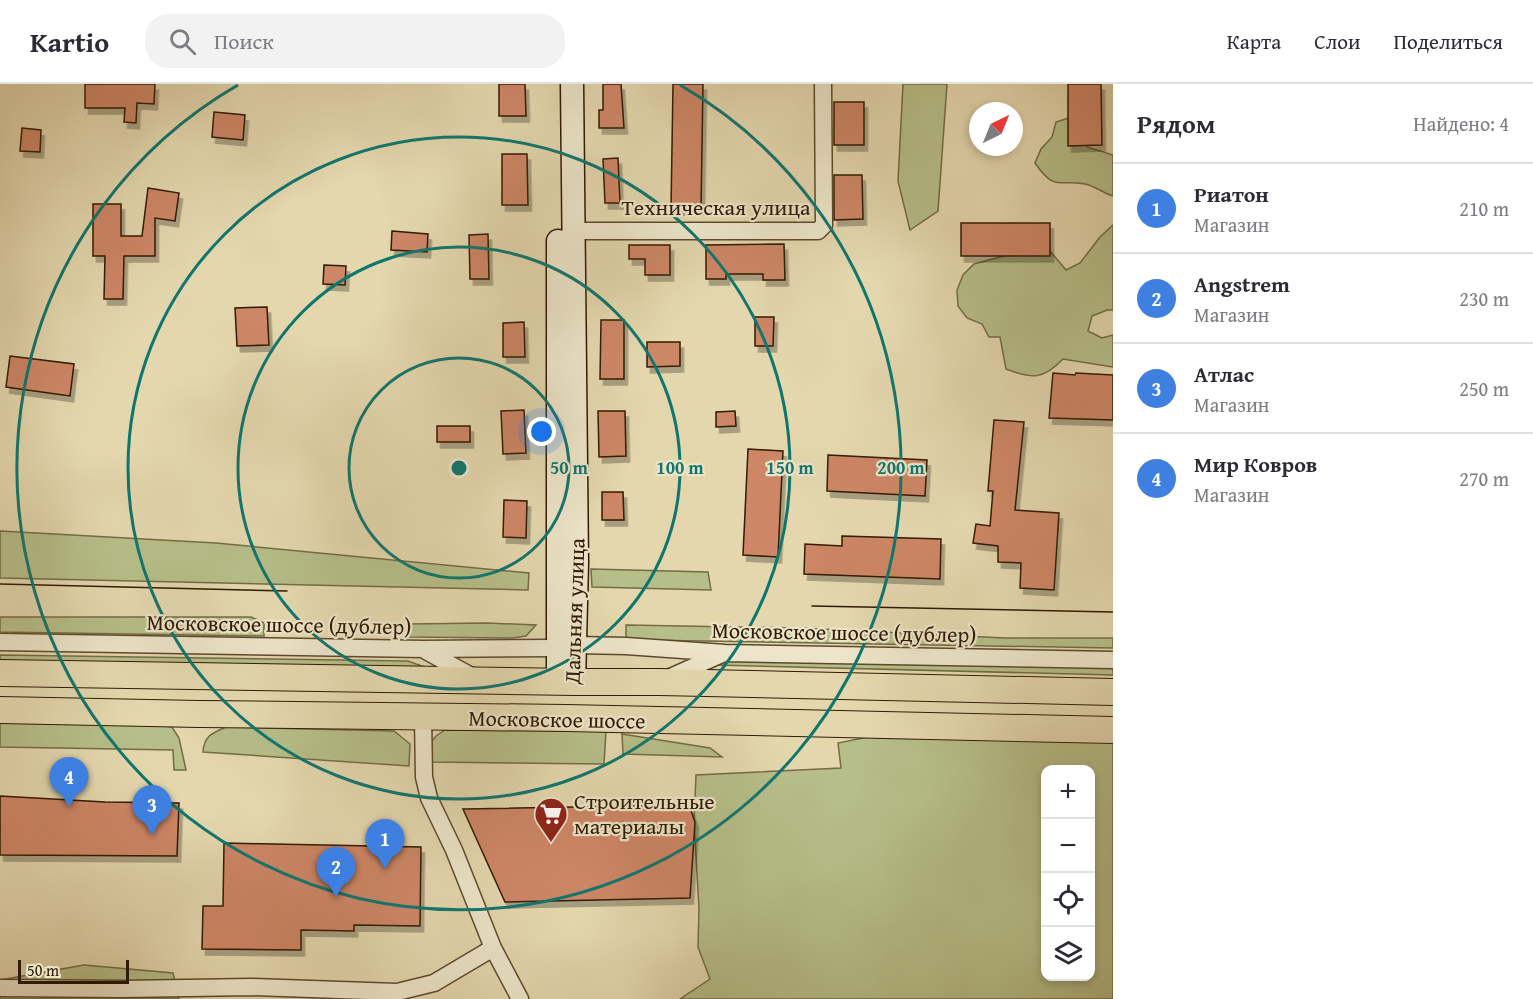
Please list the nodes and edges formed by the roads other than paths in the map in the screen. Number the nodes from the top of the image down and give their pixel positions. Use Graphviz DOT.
graph roads {
  1 [pos="558,84"];
  2 [pos="572,84"];
  3 [pos="824,84"];
  4 [pos="573,231"];
  5 [pos="0,642"];
  6 [pos="566,647"];
  7 [pos="424,650"];
  8 [pos="725,653"];
  9 [pos="1113,660"];
  10 [pos="0,673"];
  11 [pos="481,681"];
  12 [pos="566,682"];
  13 [pos="659,682"];
  14 [pos="1113,692"];
  15 [pos="0,710"];
  16 [pos="423,717"];
  17 [pos="566,718"];
  18 [pos="1113,730"];
  19 [pos="493,948"];
  20 [pos="0,988"];
  21 [pos="520,999"];
  1 -- 6 [label="main road, Дальняя улица"];
  2 -- 4 [label="main road, Дальняя улица"];
  3 -- 4 [label="street, Техническая улица"];
  4 -- 6 [label="main road, Дальняя улица"];
  5 -- 7 [label="street, Московское шоссе (дублер)"];
  6 -- 7 [label="street, Московское шоссе (дублер)"];
  6 -- 8 [label="street, Московское шоссе (дублер)"];
  6 -- 12 [label="main road, Дальняя улица"];
  7 -- 11 [label="street"];
  8 -- 9 [label="street, Московское шоссе (дублер)"];
  8 -- 13 [label="street"];
  10 -- 11 [label="main road, Московское шоссе"];
  11 -- 12 [label="main road, Московское шоссе"];
  12 -- 13 [label="main road, Московское шоссе"];
  12 -- 17 [label="main road, Дальняя улица"];
  13 -- 14 [label="main road, Московское шоссе"];
  15 -- 16 [label="main road, Московское шоссе"];
  16 -- 17 [label="main road, Московское шоссе"];
  16 -- 19 [label="street"];
  17 -- 18 [label="main road, Московское шоссе"];
  19 -- 20 [label="street"];
  19 -- 21 [label="street"];
}
